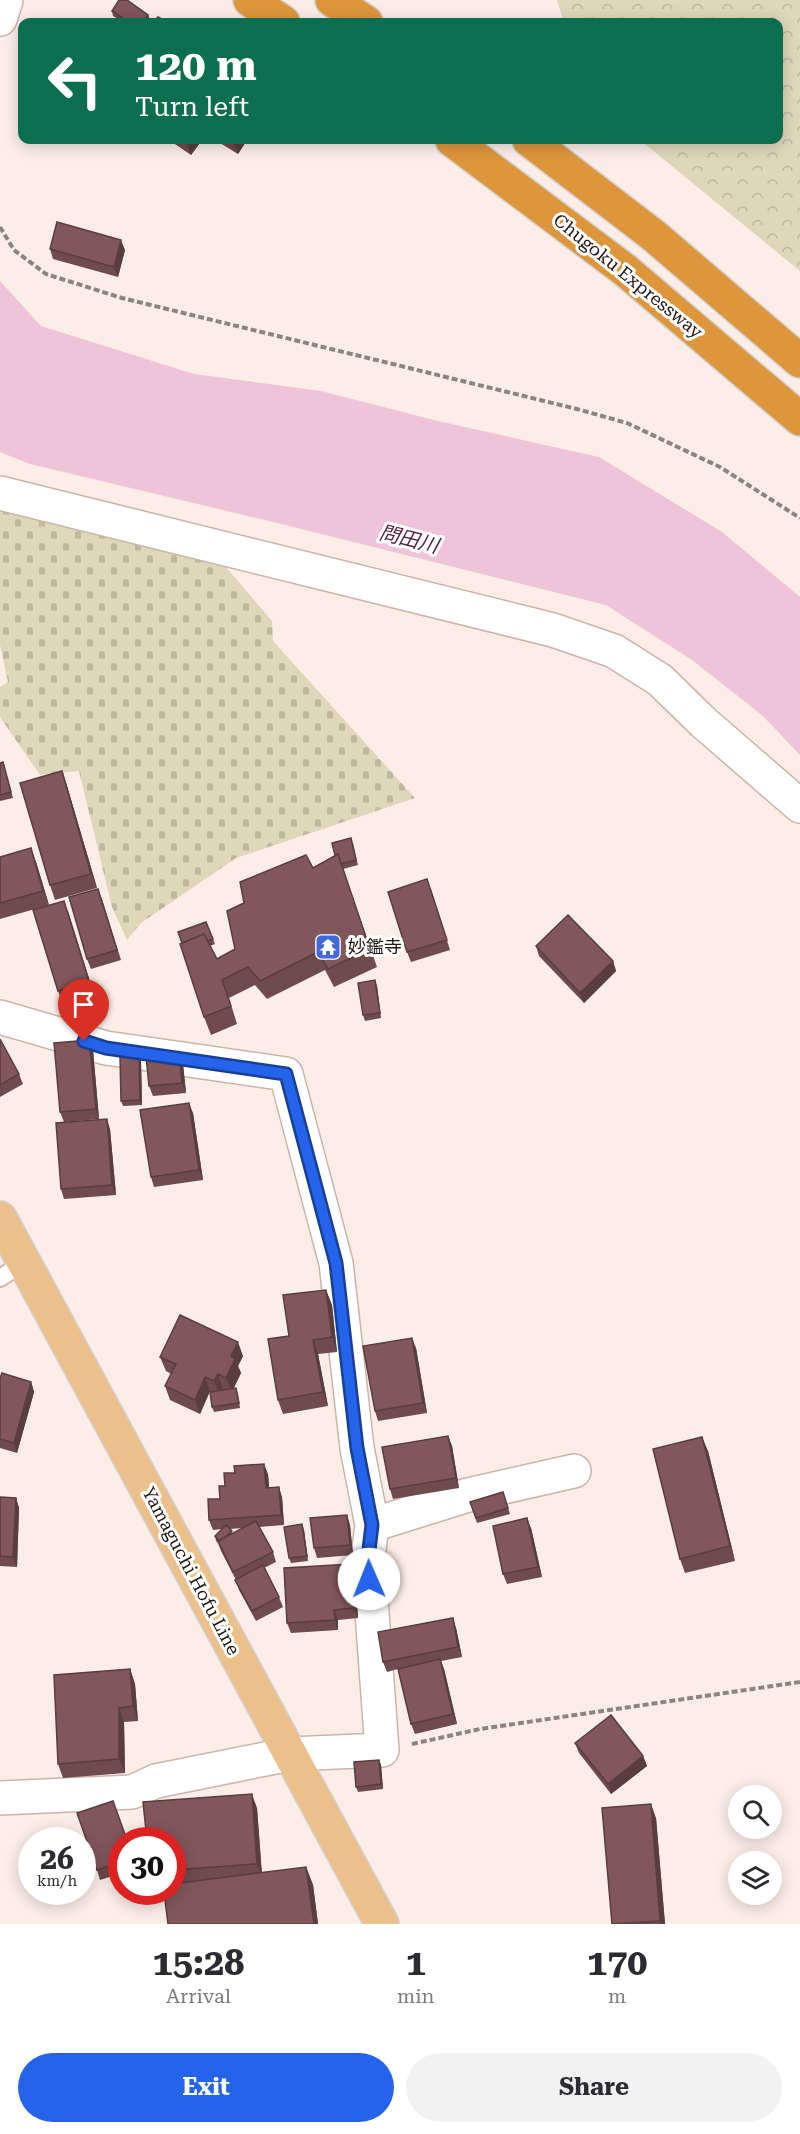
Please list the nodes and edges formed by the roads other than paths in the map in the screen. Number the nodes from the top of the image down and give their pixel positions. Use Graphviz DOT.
graph roads {
  1 [pos="6,0"];
  2 [pos="250,0"];
  3 [pos="333,0"];
  4 [pos="277,18"];
  5 [pos="360,18"];
  6 [pos="0,19"];
  7 [pos="457,144"];
  8 [pos="534,144"];
  9 [pos="800,361"];
  10 [pos="800,419"];
  11 [pos="0,493"];
  12 [pos="800,806"];
  13 [pos="0,1017"];
  14 [pos="2,1225"];
  15 [pos="12,1270"];
  16 [pos="574,1471"];
  17 [pos="372,1525"];
  18 [pos="290,1754"];
  19 [pos="0,1798"];
  20 [pos="382,1924"];
  1 -- 6 [label="street"];
  2 -- 4 [label="highway"];
  3 -- 5 [label="highway"];
  7 -- 10 [label="highway, Chugoku Expressway"];
  8 -- 9 [label="highway"];
  11 -- 12 [label="street"];
  13 -- 17 [label="street"];
  14 -- 15 [label="main road, Yamaguchi Hofu Line"];
  15 -- 18 [label="main road, Yamaguchi Hofu Line"];
  16 -- 17 [label="street"];
  17 -- 18 [label="street"];
  18 -- 19 [label="street"];
  18 -- 20 [label="main road, Yamaguchi Hofu Line"];
}
